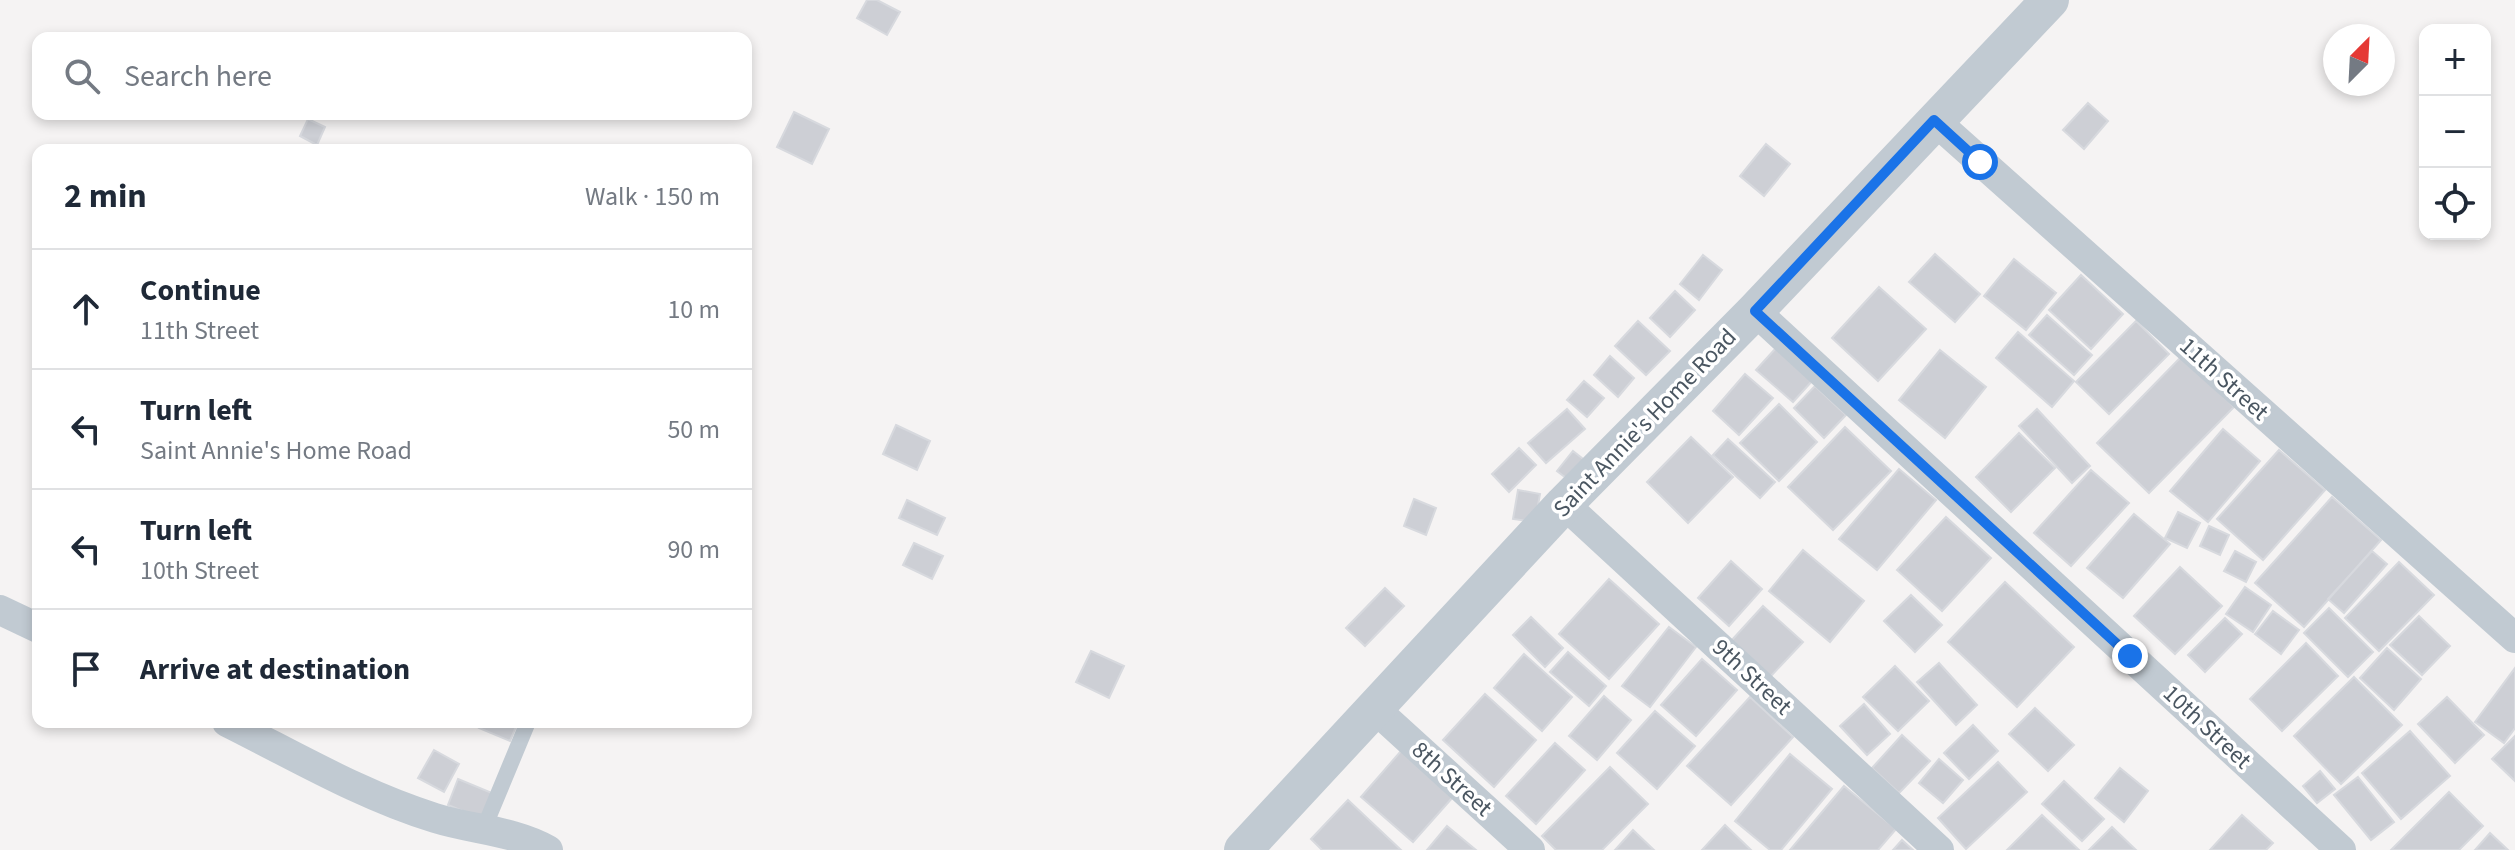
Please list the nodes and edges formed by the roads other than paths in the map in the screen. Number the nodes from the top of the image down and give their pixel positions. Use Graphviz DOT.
graph roads {
  1 [pos="2050,0"];
  2 [pos="1934,120"];
  3 [pos="1755,311"];
  4 [pos="1564,504"];
  5 [pos="0,610"];
  6 [pos="32,625"];
  7 [pos="2515,638"];
  8 [pos="1374,708"];
  9 [pos="239,728"];
  10 [pos="526,728"];
  11 [pos="484,828"];
  12 [pos="548,850"];
  13 [pos="1243,850"];
  14 [pos="1530,850"];
  15 [pos="1939,850"];
  16 [pos="2341,850"];
  1 -- 2 [label="street, Saint Annie's Home Road"];
  2 -- 3 [label="street, Saint Annie's Home Road"];
  2 -- 7 [label="street, 11th Street"];
  3 -- 4 [label="street, Saint Annie's Home Road"];
  3 -- 16 [label="street, 10th Street"];
  4 -- 8 [label="street, Saint Annie's Home Road"];
  4 -- 15 [label="street, 9th Street"];
  5 -- 6 [label="street"];
  8 -- 13 [label="street, Saint Annie's Home Road"];
  8 -- 14 [label="street, 8th Street"];
  9 -- 11 [label="street"];
  10 -- 11 [label="lane"];
  11 -- 12 [label="street"];
}
